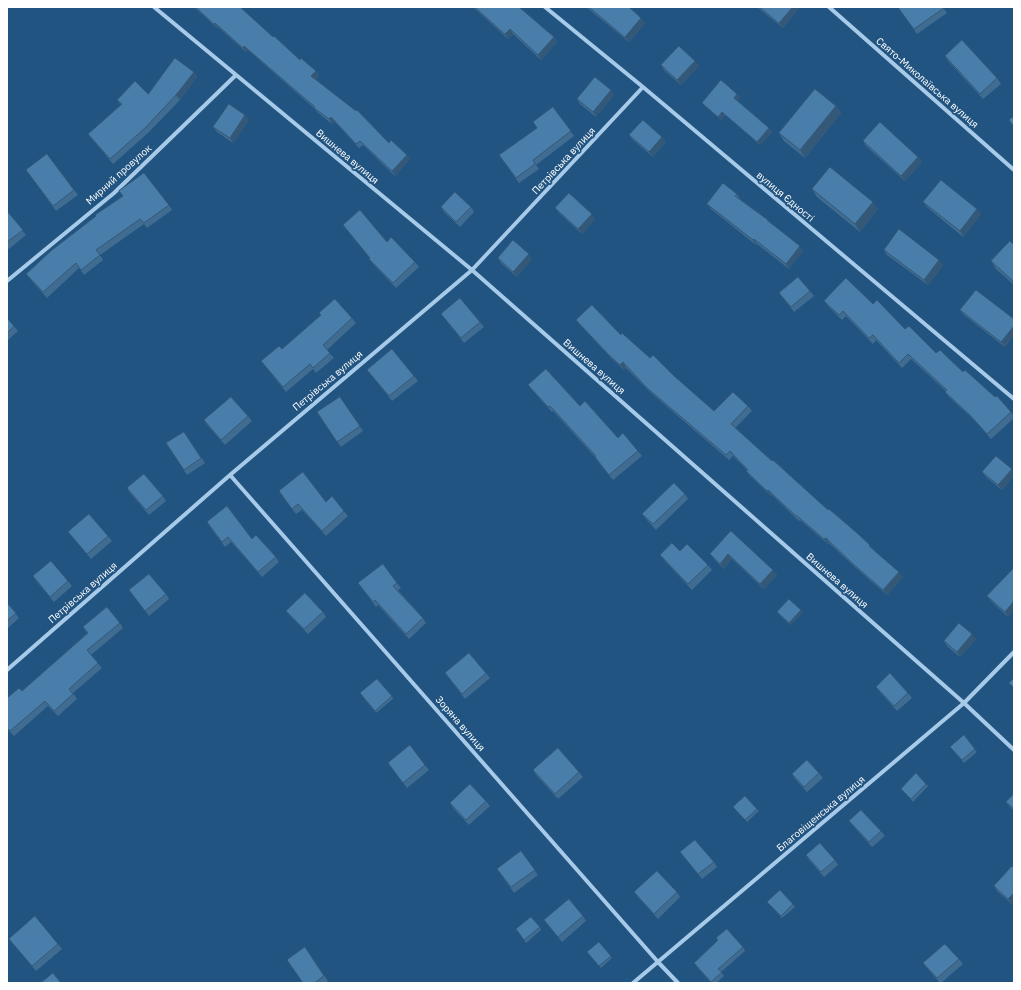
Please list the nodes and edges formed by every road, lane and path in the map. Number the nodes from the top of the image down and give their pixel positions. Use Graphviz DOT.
graph roads {
  1 [pos="154,7"];
  2 [pos="546,7"];
  3 [pos="829,7"];
  4 [pos="236,75"];
  5 [pos="643,87"];
  6 [pos="1014,170"];
  7 [pos="472,270"];
  8 [pos="7,281"];
  9 [pos="1014,400"];
  10 [pos="230,475"];
  11 [pos="1014,652"];
  12 [pos="7,670"];
  13 [pos="964,703"];
  14 [pos="1014,750"];
  15 [pos="658,962"];
  16 [pos="633,983"];
  17 [pos="678,983"];
  1 -- 4 [label="street, Вишнева вулиця"];
  2 -- 5 [label="street, вулиця Єдності"];
  3 -- 6 [label="street, Свято-Миколаївська вулиця"];
  4 -- 7 [label="street, Вишнева вулиця"];
  4 -- 8 [label="street, Мирний провулок"];
  5 -- 7 [label="street, Петрівська вулиця"];
  5 -- 9 [label="street, вулиця Єдності"];
  7 -- 10 [label="street, Петрівська вулиця"];
  7 -- 13 [label="street, Вишнева вулиця"];
  10 -- 12 [label="street, Петрівська вулиця"];
  10 -- 15 [label="street, Зоряна вулиця"];
  11 -- 13 [label="street, Благовіщенська вулиця"];
  13 -- 14 [label="street, Вишнева вулиця"];
  13 -- 15 [label="street, Благовіщенська вулиця"];
  15 -- 16 [label="street, Благовіщенська вулиця"];
  15 -- 17 [label="street, Зоряна вулиця"];
}
